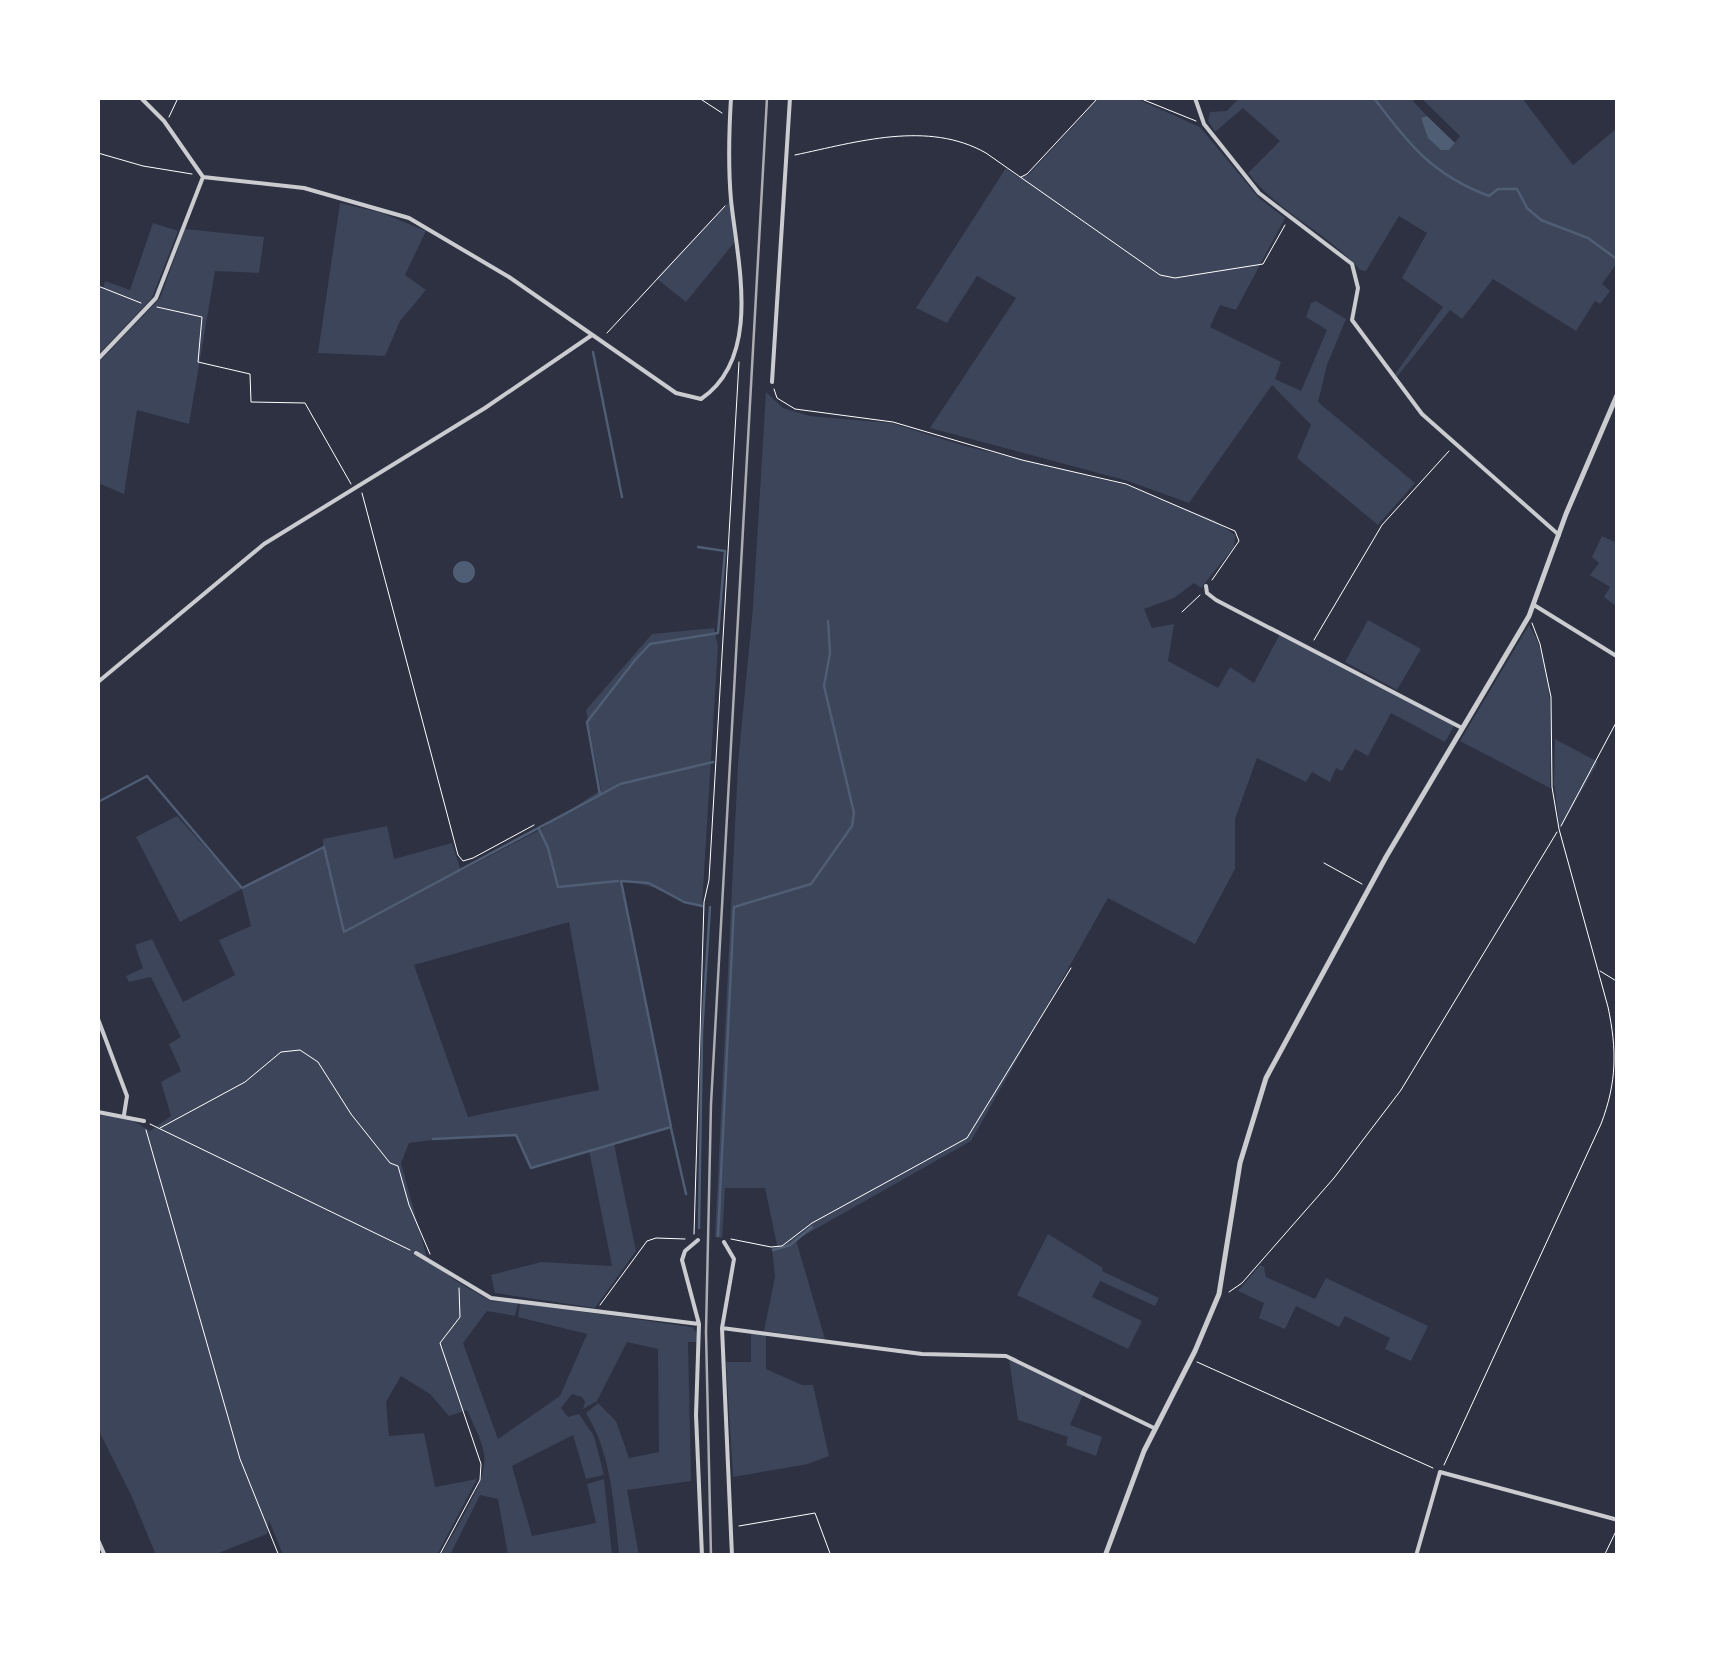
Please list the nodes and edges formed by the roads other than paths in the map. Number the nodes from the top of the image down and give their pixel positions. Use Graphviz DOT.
graph roads {
  1 [pos="141,98"];
  2 [pos="731,98"];
  3 [pos="790,98"];
  4 [pos="1195,98"];
  5 [pos="204,177"];
  6 [pos="593,335"];
  7 [pos="98,359"];
  8 [pos="772,382"];
  9 [pos="1618,393"];
  10 [pos="1559,535"];
  11 [pos="1207,589"];
  12 [pos="1534,605"];
  13 [pos="1618,656"];
  14 [pos="98,682"];
  15 [pos="1462,728"];
  16 [pos="98,1019"];
  17 [pos="98,1112"];
  18 [pos="124,1115"];
  19 [pos="144,1121"];
  20 [pos="695,1242"];
  21 [pos="724,1242"];
  22 [pos="416,1252"];
  23 [pos="699,1324"];
  24 [pos="722,1328"];
  25 [pos="1154,1428"];
  26 [pos="1618,1520"];
  27 [pos="98,1540"];
  28 [pos="103,1555"];
  29 [pos="702,1556"];
  30 [pos="732,1556"];
  31 [pos="1104,1556"];
  32 [pos="1416,1556"];
  1 -- 5 [label="street"];
  2 -- 6 [label="street"];
  3 -- 8 [label="street"];
  4 -- 10 [label="street"];
  5 -- 6 [label="street"];
  5 -- 7 [label="street"];
  6 -- 14 [label="street"];
  9 -- 10 [label="street"];
  10 -- 12 [label="street"];
  11 -- 15 [label="street"];
  12 -- 13 [label="street"];
  12 -- 15 [label="street"];
  15 -- 25 [label="street"];
  16 -- 18 [label="street"];
  17 -- 18 [label="street"];
  18 -- 19 [label="street"];
  20 -- 23 [label="street"];
  21 -- 24 [label="street"];
  22 -- 23 [label="street"];
  23 -- 29 [label="street"];
  24 -- 25 [label="street"];
  24 -- 30 [label="street"];
  25 -- 31 [label="street"];
  26 -- 32 [label="street"];
  27 -- 28 [label="street"];
}
